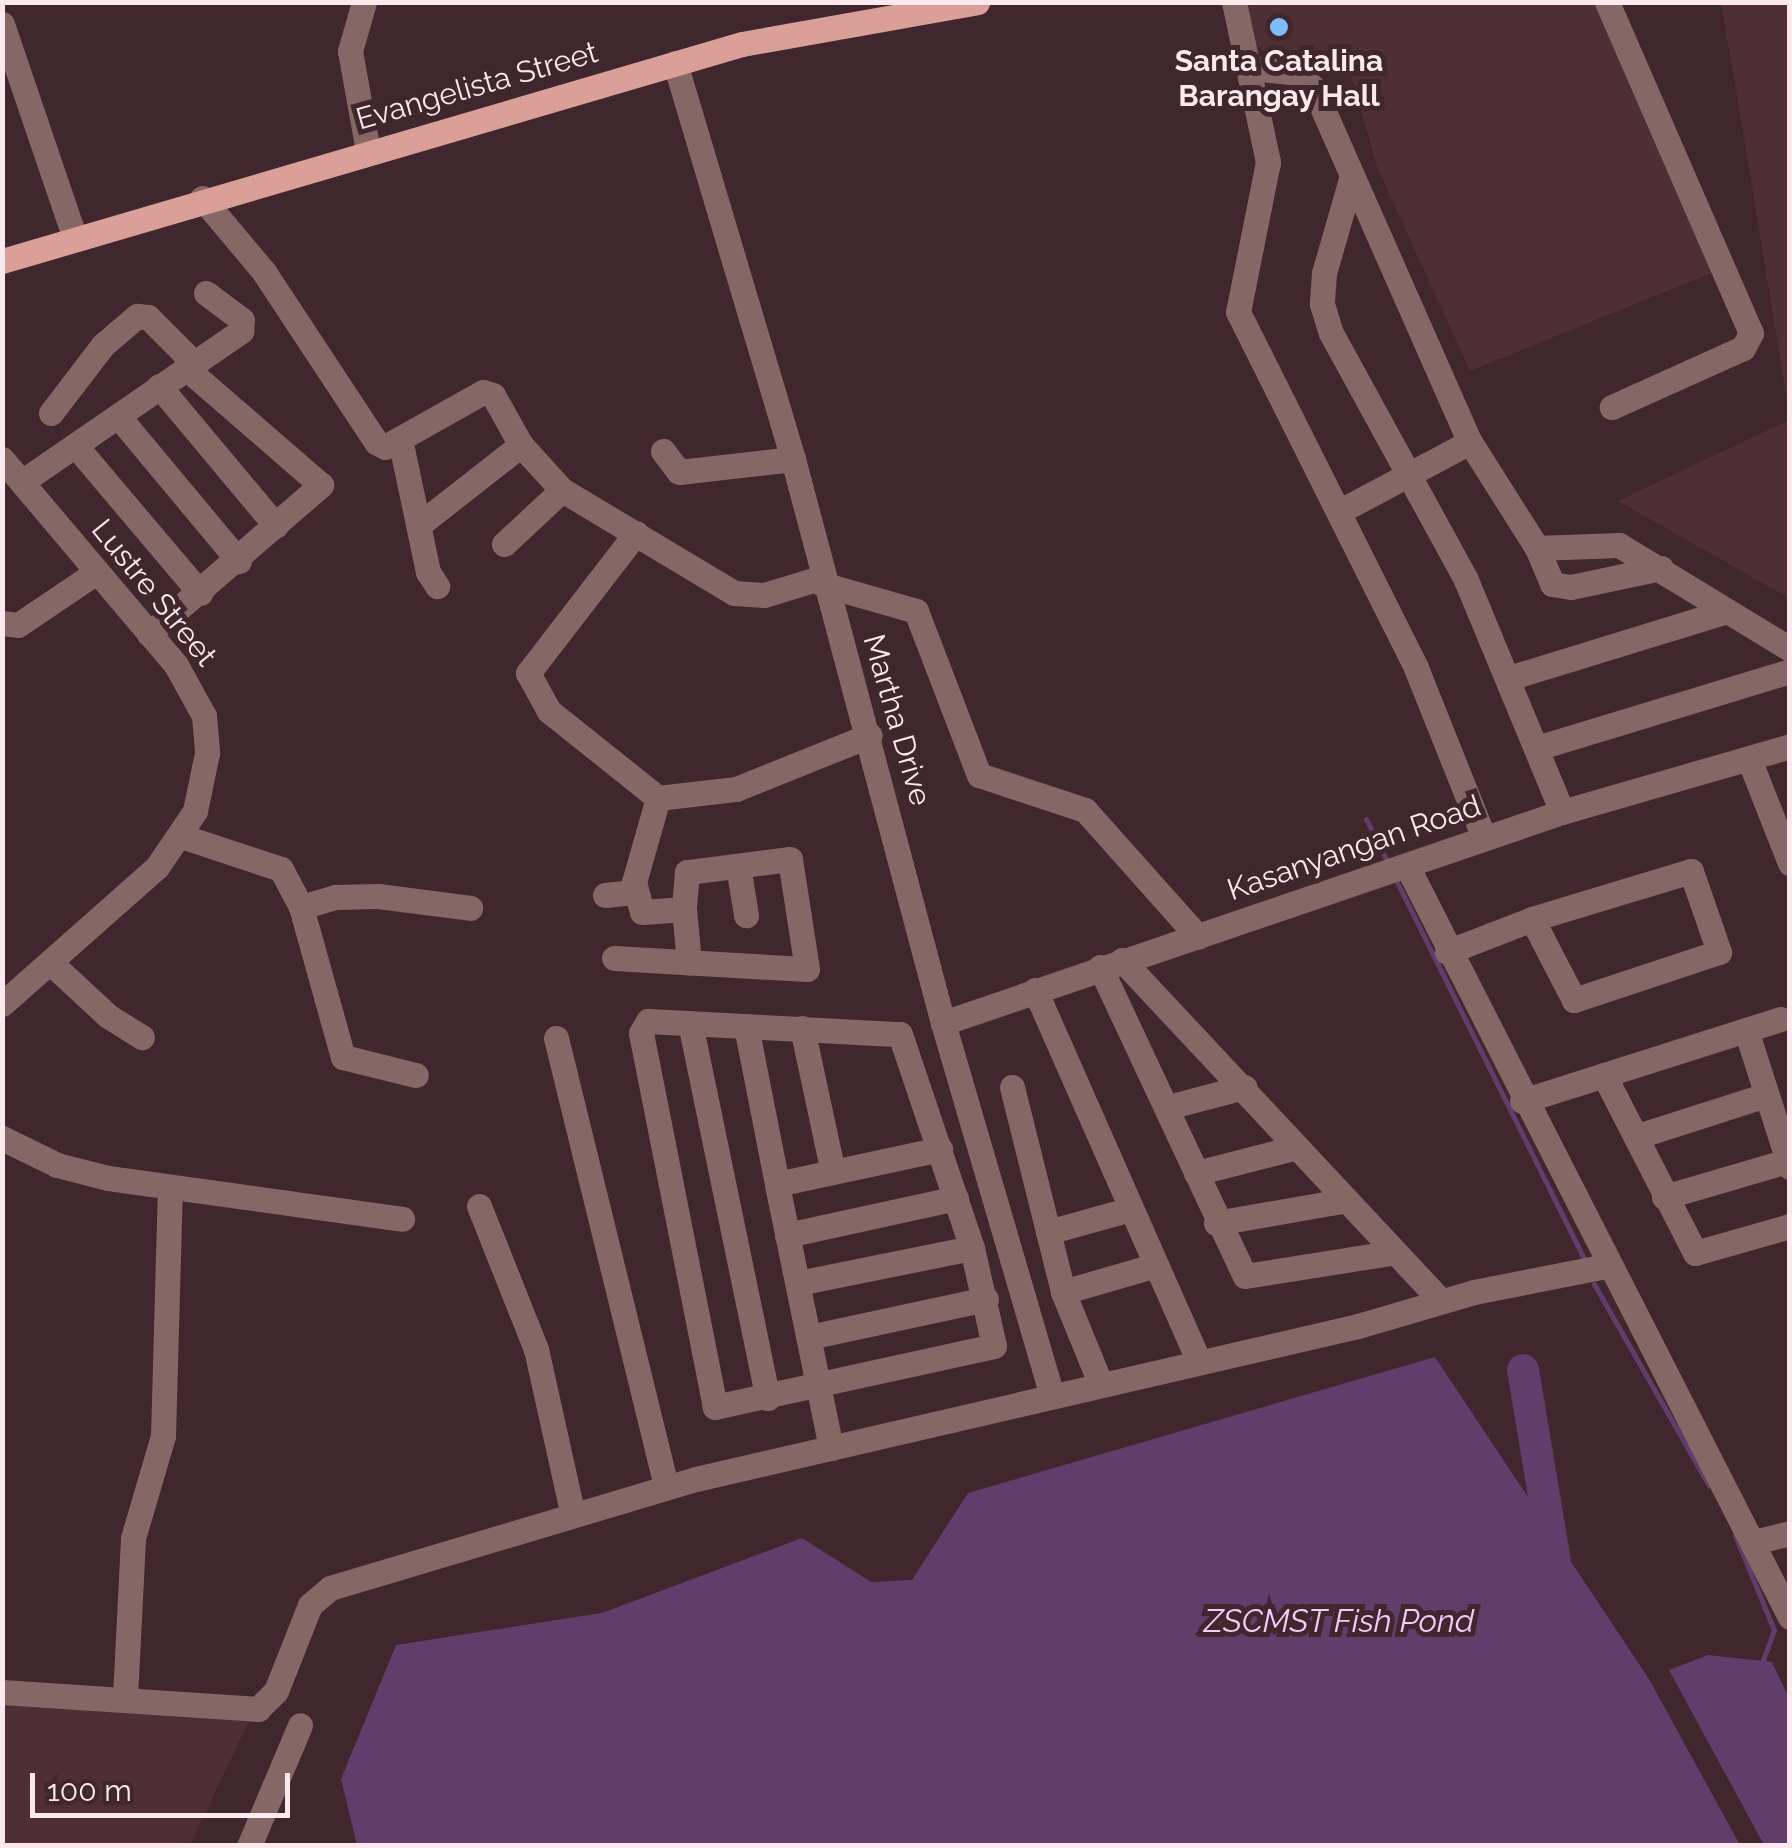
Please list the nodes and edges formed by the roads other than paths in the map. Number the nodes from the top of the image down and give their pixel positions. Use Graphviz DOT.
graph roads {
  1 [pos="364,2"];
  2 [pos="977,2"];
  3 [pos="1234,2"];
  4 [pos="1607,2"];
  5 [pos="2,24"];
  6 [pos="675,63"];
  7 [pos="1250,68"];
  8 [pos="368,151"];
  9 [pos="1351,179"];
  10 [pos="202,198"];
  11 [pos="75,238"];
  12 [pos="2,261"];
  13 [pos="206,293"];
  14 [pos="189,364"];
  15 [pos="159,386"];
  16 [pos="1612,407"];
  17 [pos="51,413"];
  18 [pos="118,416"];
  19 [pos="400,439"];
  20 [pos="1470,442"];
  21 [pos="521,444"];
  22 [pos="75,446"];
  23 [pos="663,451"];
  24 [pos="2,459"];
  25 [pos="793,459"];
  26 [pos="1405,476"];
  27 [pos="23,482"];
  28 [pos="562,490"];
  29 [pos="1340,511"];
  30 [pos="420,524"];
  31 [pos="276,526"];
  32 [pos="636,534"];
  33 [pos="504,544"];
  34 [pos="1538,548"];
  35 [pos="239,560"];
  36 [pos="1660,568"];
  37 [pos="95,573"];
  38 [pos="821,581"];
  39 [pos="438,586"];
  40 [pos="200,594"];
  41 [pos="1726,611"];
  42 [pos="2,623"];
  43 [pos="149,634"];
  44 [pos="1790,649"];
  45 [pos="1790,670"];
  46 [pos="1509,678"];
  47 [pos="870,735"];
  48 [pos="1790,746"];
  49 [pos="1540,747"];
  50 [pos="1749,758"];
  51 [pos="658,798"];
  52 [pos="1562,812"];
  53 [pos="1782,820"];
  54 [pos="181,836"];
  55 [pos="1484,838"];
  56 [pos="1790,863"];
  57 [pos="738,866"];
  58 [pos="1407,866"];
  59 [pos="636,892"];
  60 [pos="605,895"];
  61 [pos="301,906"];
  62 [pos="470,908"];
  63 [pos="684,908"];
  64 [pos="746,915"];
  65 [pos="1532,919"];
  66 [pos="1198,936"];
  67 [pos="1446,952"];
  68 [pos="614,958"];
  69 [pos="690,962"];
  70 [pos="53,964"];
  71 [pos="1112,964"];
  72 [pos="1035,990"];
  73 [pos="2,1004"];
  74 [pos="1780,1020"];
  75 [pos="943,1022"];
  76 [pos="690,1023"];
  77 [pos="746,1026"];
  78 [pos="802,1028"];
  79 [pos="1746,1030"];
  80 [pos="142,1037"];
  81 [pos="556,1038"];
  82 [pos="416,1075"];
  83 [pos="1604,1076"];
  84 [pos="1012,1087"];
  85 [pos="1244,1087"];
  86 [pos="1766,1095"];
  87 [pos="1522,1101"];
  88 [pos="1168,1106"];
  89 [pos="1638,1136"];
  90 [pos="2,1138"];
  91 [pos="1296,1147"];
  92 [pos="940,1149"];
  93 [pos="1788,1164"];
  94 [pos="832,1172"];
  95 [pos="1196,1173"];
  96 [pos="777,1184"];
  97 [pos="170,1190"];
  98 [pos="1664,1197"];
  99 [pos="956,1198"];
  100 [pos="1342,1201"];
  101 [pos="479,1206"];
  102 [pos="1131,1209"];
  103 [pos="402,1219"];
  104 [pos="1216,1223"];
  105 [pos="1790,1226"];
  106 [pos="1048,1232"];
  107 [pos="787,1235"];
  108 [pos="972,1248"];
  109 [pos="1391,1253"];
  110 [pos="1156,1265"];
  111 [pos="1607,1266"];
  112 [pos="798,1282"];
  113 [pos="1063,1292"];
  114 [pos="986,1299"];
  115 [pos="1440,1300"];
  116 [pos="808,1337"];
  117 [pos="1198,1360"];
  118 [pos="1101,1385"];
  119 [pos="820,1387"];
  120 [pos="1052,1395"];
  121 [pos="768,1398"];
  122 [pos="830,1448"];
  123 [pos="666,1487"];
  124 [pos="572,1512"];
  125 [pos="1790,1533"];
  126 [pos="1754,1542"];
  127 [pos="1790,1616"];
  128 [pos="2,1692"];
  129 [pos="126,1697"];
  130 [pos="300,1725"];
  131 [pos="249,1846"];
  1 -- 8 [label="street"];
  2 -- 6 [label="main road, Evangelista Street"];
  3 -- 7 [label="street"];
  4 -- 16 [label="street"];
  5 -- 11 [label="street"];
  6 -- 8 [label="main road, Evangelista Street"];
  6 -- 25 [label="street, Martha Drive"];
  7 -- 9 [label="street"];
  7 -- 29 [label="street"];
  8 -- 10 [label="main road, Evangelista Street"];
  9 -- 20 [label="street"];
  9 -- 26 [label="street"];
  10 -- 11 [label="main road, Evangelista Street"];
  10 -- 19 [label="street"];
  11 -- 12 [label="main road, Evangelista Street"];
  13 -- 14 [label="street"];
  14 -- 15 [label="street"];
  14 -- 17 [label="street"];
  14 -- 31 [label="street"];
  15 -- 18 [label="street"];
  15 -- 31 [label="street"];
  18 -- 22 [label="street"];
  18 -- 35 [label="street"];
  19 -- 21 [label="street"];
  19 -- 30 [label="street"];
  20 -- 26 [label="street"];
  20 -- 34 [label="street"];
  21 -- 28 [label="street"];
  21 -- 30 [label="street"];
  22 -- 27 [label="street"];
  22 -- 40 [label="street"];
  23 -- 25 [label="street"];
  24 -- 27 [label="street, Lustre Street"];
  25 -- 38 [label="street, Martha Drive"];
  26 -- 29 [label="street"];
  26 -- 46 [label="street"];
  27 -- 37 [label="street, Lustre Street"];
  28 -- 32 [label="street"];
  28 -- 33 [label="street"];
  29 -- 55 [label="street"];
  30 -- 39 [label="street"];
  31 -- 35 [label="street"];
  32 -- 38 [label="street"];
  32 -- 51 [label="street"];
  34 -- 36 [label="street"];
  34 -- 36 [label="street"];
  35 -- 40 [label="street"];
  36 -- 41 [label="street"];
  37 -- 42 [label="street"];
  37 -- 43 [label="street, Lustre Street"];
  38 -- 47 [label="street, Martha Drive"];
  38 -- 66 [label="street"];
  40 -- 43 [label="street"];
  41 -- 44 [label="street"];
  41 -- 46 [label="street"];
  43 -- 54 [label="street, Lustre Street"];
  45 -- 49 [label="street"];
  46 -- 49 [label="street"];
  47 -- 51 [label="street"];
  47 -- 75 [label="street, Martha Drive"];
  48 -- 50 [label="street, Kasanyangan Road"];
  49 -- 52 [label="street"];
  50 -- 52 [label="street, Kasanyangan Road"];
  50 -- 53 [label="street"];
  51 -- 59 [label="street"];
  52 -- 55 [label="street, Kasanyangan Road"];
  53 -- 56 [label="street"];
  54 -- 61 [label="street"];
  54 -- 70 [label="street, Lustre Street"];
  55 -- 58 [label="street, Kasanyangan Road"];
  57 -- 63 [label="street"];
  57 -- 64 [label="street"];
  57 -- 69 [label="street"];
  58 -- 66 [label="street, Kasanyangan Road"];
  58 -- 67 [label="street"];
  59 -- 60 [label="street"];
  59 -- 63 [label="street"];
  61 -- 62 [label="street"];
  61 -- 82 [label="street"];
  63 -- 69 [label="street"];
  65 -- 65 [label="street"];
  65 -- 67 [label="street"];
  66 -- 71 [label="street, Kasanyangan Road"];
  67 -- 87 [label="street"];
  68 -- 69 [label="street"];
  70 -- 73 [label="street, Lustre Street"];
  70 -- 80 [label="street"];
  71 -- 72 [label="street, Kasanyangan Road"];
  71 -- 85 [label="street"];
  71 -- 88 [label="street"];
  72 -- 75 [label="street, Kasanyangan Road"];
  72 -- 102 [label="street"];
  74 -- 79 [label="street"];
  75 -- 120 [label="street, Martha Drive"];
  76 -- 77 [label="street"];
  76 -- 121 [label="street"];
  76 -- 121 [label="street"];
  77 -- 78 [label="street"];
  77 -- 96 [label="street"];
  78 -- 92 [label="street"];
  78 -- 94 [label="street"];
  79 -- 83 [label="street"];
  79 -- 86 [label="street"];
  81 -- 123 [label="street"];
  83 -- 87 [label="street"];
  83 -- 89 [label="street"];
  84 -- 106 [label="street"];
  85 -- 88 [label="street"];
  85 -- 91 [label="street"];
  86 -- 89 [label="street"];
  86 -- 93 [label="street"];
  87 -- 111 [label="street"];
  88 -- 95 [label="street"];
  89 -- 98 [label="street"];
  90 -- 97 [label="street"];
  91 -- 95 [label="street"];
  91 -- 100 [label="street"];
  92 -- 94 [label="street"];
  92 -- 99 [label="street"];
  93 -- 98 [label="street"];
  94 -- 96 [label="street"];
  95 -- 104 [label="street"];
  96 -- 107 [label="street"];
  97 -- 103 [label="street"];
  97 -- 129 [label="street"];
  98 -- 105 [label="street"];
  99 -- 107 [label="street"];
  99 -- 108 [label="street"];
  100 -- 104 [label="street"];
  100 -- 109 [label="street"];
  101 -- 124 [label="street"];
  102 -- 106 [label="street"];
  102 -- 110 [label="street"];
  104 -- 109 [label="street"];
  106 -- 113 [label="street"];
  107 -- 112 [label="street"];
  108 -- 112 [label="street"];
  108 -- 114 [label="street"];
  109 -- 115 [label="street"];
  110 -- 113 [label="street"];
  110 -- 117 [label="street"];
  111 -- 115 [label="street"];
  111 -- 126 [label="street"];
  112 -- 116 [label="street"];
  113 -- 118 [label="street"];
  114 -- 116 [label="street"];
  114 -- 119 [label="street"];
  115 -- 117 [label="street"];
  116 -- 119 [label="street"];
  117 -- 118 [label="street"];
  118 -- 120 [label="street"];
  119 -- 121 [label="street"];
  119 -- 122 [label="street"];
  120 -- 122 [label="street"];
  122 -- 123 [label="street"];
  123 -- 124 [label="street"];
  124 -- 129 [label="street"];
  125 -- 126 [label="street"];
  126 -- 127 [label="street"];
  128 -- 129 [label="street"];
  130 -- 131 [label="street"];
}
